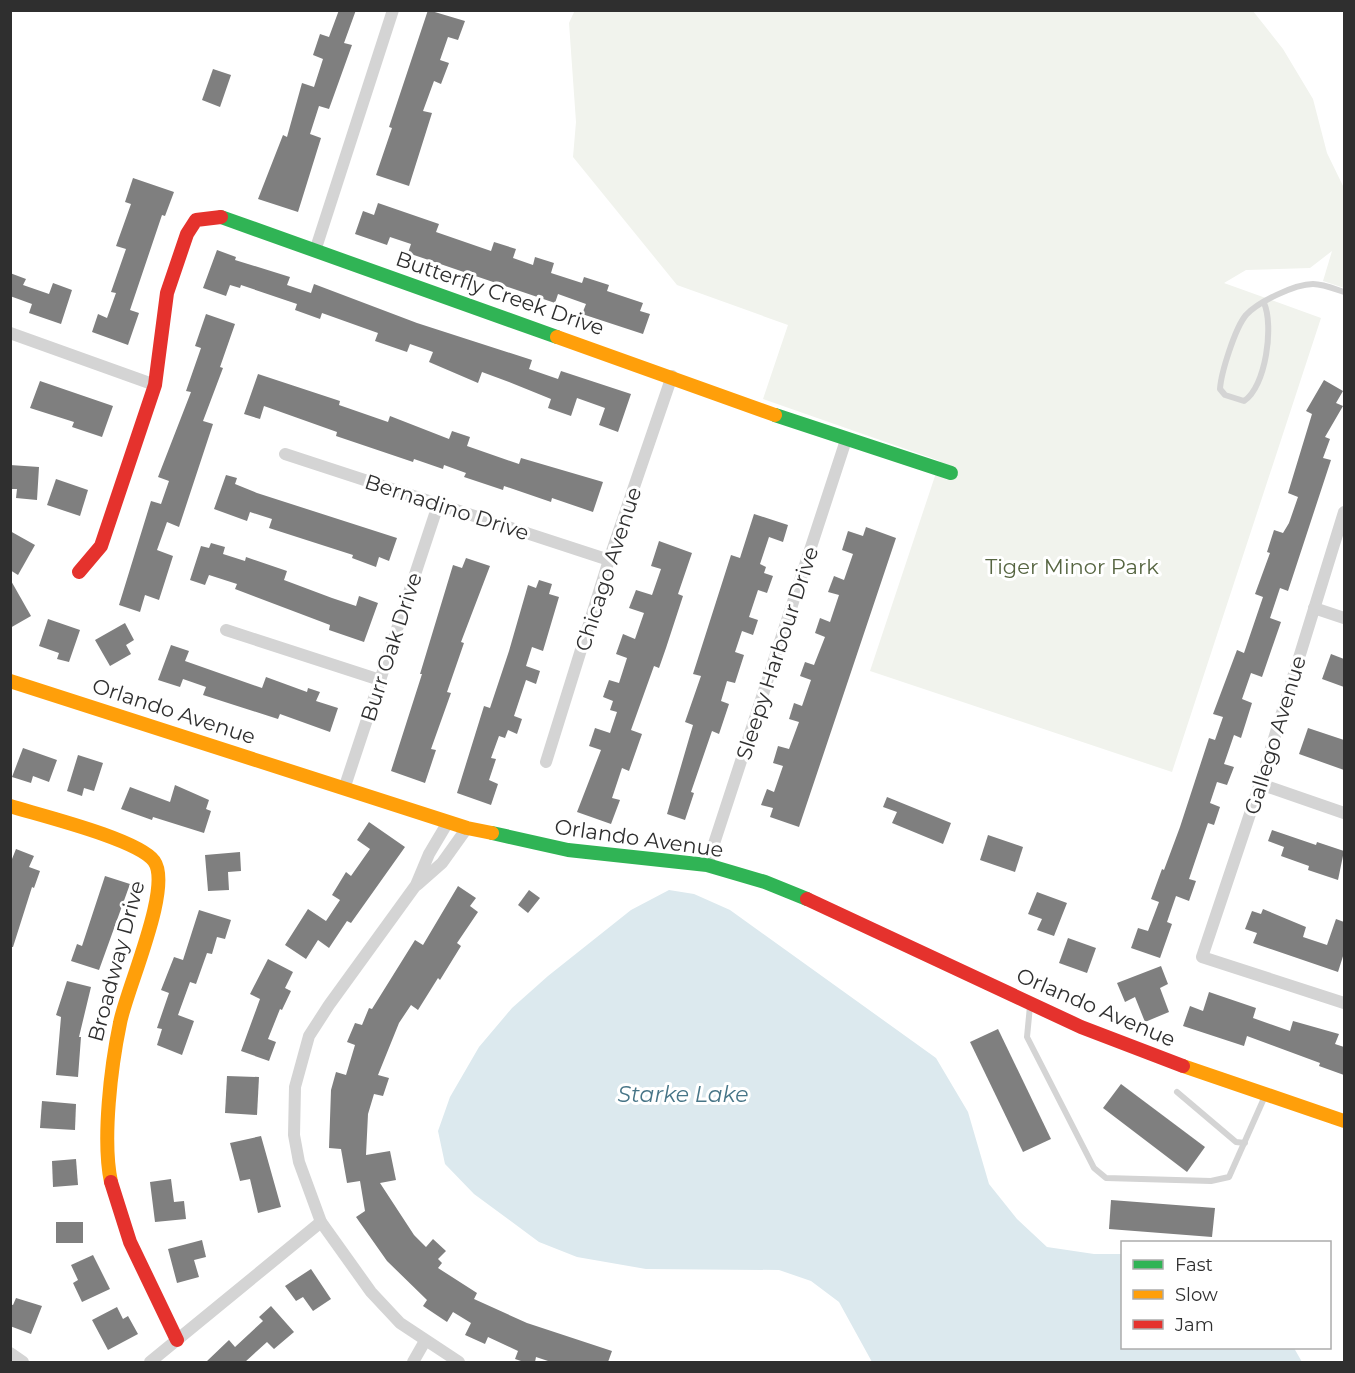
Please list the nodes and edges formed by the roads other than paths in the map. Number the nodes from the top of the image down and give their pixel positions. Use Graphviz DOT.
graph roads {
  1 [pos="393,10"];
  2 [pos="315,251"];
  3 [pos="1344,292"];
  4 [pos="1264,303"];
  5 [pos="10,333"];
  6 [pos="672,376"];
  7 [pos="155,385"];
  8 [pos="846,440"];
  9 [pos="285,454"];
  10 [pos="951,473"];
  11 [pos="438,505"];
  12 [pos="1344,512"];
  13 [pos="609,560"];
  14 [pos="79,572"];
  15 [pos="1314,608"];
  16 [pos="1344,618"];
  17 [pos="226,630"];
  18 [pos="380,680"];
  19 [pos="10,681"];
  20 [pos="546,762"];
  21 [pos="1260,784"];
  22 [pos="344,789"];
  23 [pos="10,806"];
  24 [pos="1344,813"];
  25 [pos="448,822"];
  26 [pos="467,828"];
  27 [pos="707,866"];
  28 [pos="416,885"];
  29 [pos="1030,1003"];
  30 [pos="1344,1003"];
  31 [pos="1177,1092"];
  32 [pos="1265,1095"];
  33 [pos="1344,1121"];
  34 [pos="1245,1143"];
  35 [pos="321,1222"];
  36 [pos="177,1340"];
  37 [pos="425,1341"];
  38 [pos="10,1353"];
  39 [pos="23,1362"];
  40 [pos="150,1362"];
  41 [pos="413,1362"];
  42 [pos="459,1362"];
  1 -- 2 [label="street"];
  2 -- 6 [label="street, Butterfly Creek Drive"];
  2 -- 7 [label="street, Butterfly Creek Drive"];
  3 -- 4 [label="lane"];
  4 -- 4 [label="lane"];
  5 -- 7 [label="street"];
  6 -- 8 [label="street, Butterfly Creek Drive"];
  6 -- 13 [label="street, Chicago Avenue"];
  7 -- 14 [label="street"];
  8 -- 10 [label="street, Butterfly Creek Drive"];
  8 -- 27 [label="street, Sleepy Harbour Drive"];
  9 -- 11 [label="street, Bernadino Drive"];
  11 -- 13 [label="street, Bernadino Drive"];
  11 -- 18 [label="street, Burr Oak Drive"];
  12 -- 15 [label="street, Gallego Avenue"];
  13 -- 20 [label="street, Chicago Avenue"];
  15 -- 16 [label="street"];
  15 -- 21 [label="street, Gallego Avenue"];
  17 -- 18 [label="street"];
  18 -- 22 [label="street, Burr Oak Drive"];
  19 -- 22 [label="street, Orlando Avenue"];
  21 -- 24 [label="street"];
  21 -- 30 [label="street, Gallego Avenue"];
  22 -- 25 [label="street, Orlando Avenue"];
  23 -- 36 [label="street, Broadway Drive"];
  25 -- 26 [label="street, Orlando Avenue"];
  25 -- 28 [label="street"];
  26 -- 27 [label="street, Orlando Avenue"];
  26 -- 28 [label="street"];
  27 -- 29 [label="street, Orlando Avenue"];
  28 -- 35 [label="street"];
  29 -- 32 [label="street, Orlando Avenue"];
  29 -- 34 [label="lane"];
  31 -- 34 [label="lane"];
  32 -- 33 [label="street, Orlando Avenue"];
  32 -- 34 [label="lane"];
  35 -- 36 [label="street"];
  35 -- 37 [label="street"];
  36 -- 40 [label="street"];
  37 -- 41 [label="street"];
  37 -- 42 [label="street"];
  38 -- 39 [label="street"];
}
